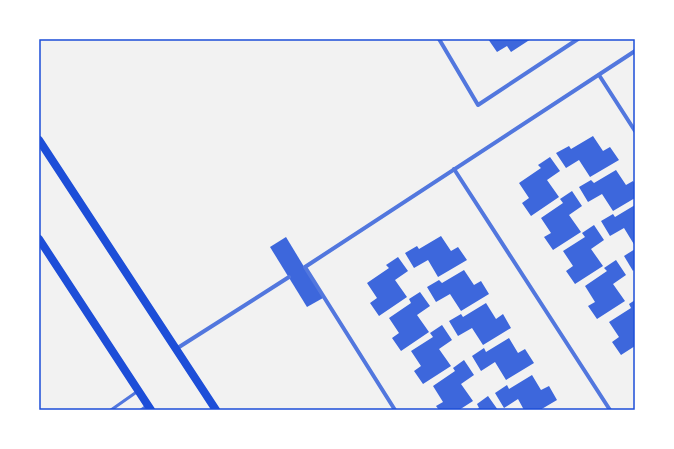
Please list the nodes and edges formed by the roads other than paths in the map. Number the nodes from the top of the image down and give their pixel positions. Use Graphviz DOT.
graph roads {
  1 [pos="439,39"];
  2 [pos="578,39"];
  3 [pos="635,51"];
  4 [pos="598,75"];
  5 [pos="635,131"];
  6 [pos="39,140"];
  7 [pos="454,169"];
  8 [pos="39,239"];
  9 [pos="289,277"];
  10 [pos="176,349"];
  11 [pos="138,391"];
  12 [pos="146,408"];
  13 [pos="111,410"];
  14 [pos="216,410"];
  15 [pos="395,410"];
  16 [pos="610,410"];
  1 -- 2 [label="street"];
  3 -- 4 [label="street"];
  4 -- 5 [label="street"];
  4 -- 7 [label="street"];
  6 -- 10 [label="main road"];
  7 -- 15 [label="street"];
  7 -- 16 [label="street"];
  8 -- 11 [label="main road"];
  9 -- 10 [label="street"];
  10 -- 14 [label="main road"];
  11 -- 12 [label="main road"];
  11 -- 13 [label="lane"];
}
